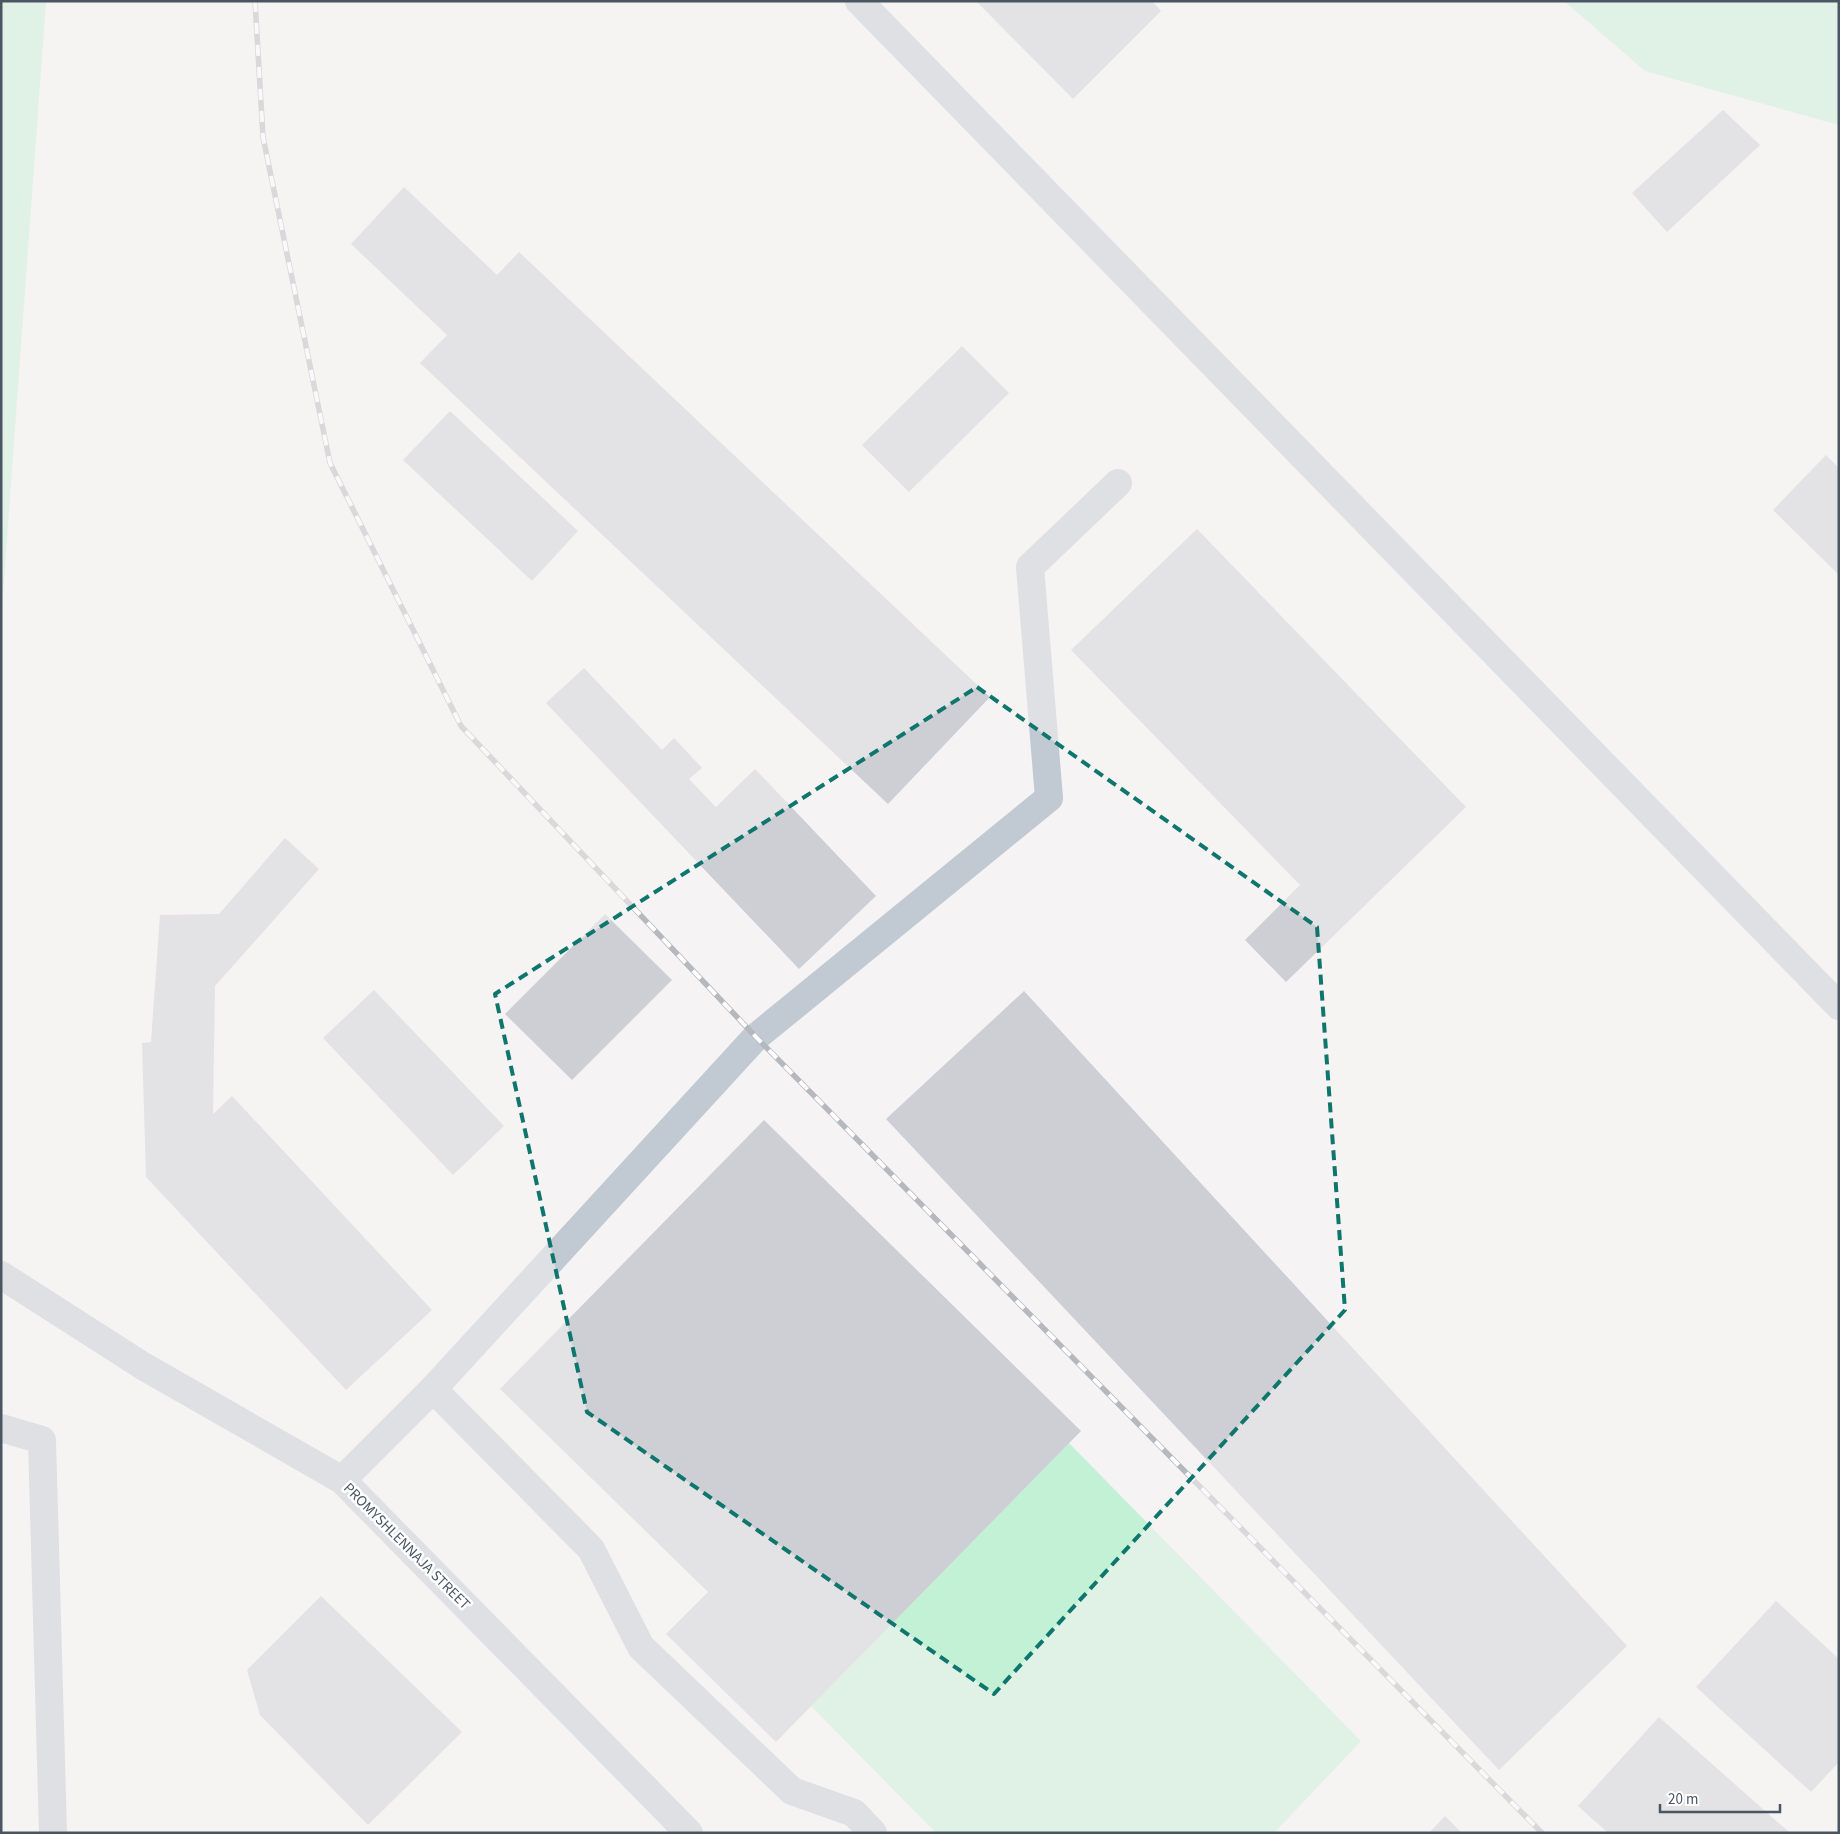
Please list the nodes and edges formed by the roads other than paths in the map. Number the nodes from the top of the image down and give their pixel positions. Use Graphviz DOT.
graph roads {
  1 [pos="860,1"];
  2 [pos="1118,482"];
  3 [pos="1839,1006"];
  4 [pos="1,1274"];
  5 [pos="433,1389"];
  6 [pos="1,1428"];
  7 [pos="342,1480"];
  8 [pos="53,1833"];
  9 [pos="689,1833"];
  10 [pos="873,1833"];
  1 -- 3 [label="street"];
  2 -- 5 [label="street"];
  4 -- 7 [label="street, PROMYSHLENNAJA STREET"];
  5 -- 7 [label="street"];
  5 -- 10 [label="street"];
  6 -- 8 [label="street"];
  7 -- 9 [label="street, PROMYSHLENNAJA STREET"];
}
